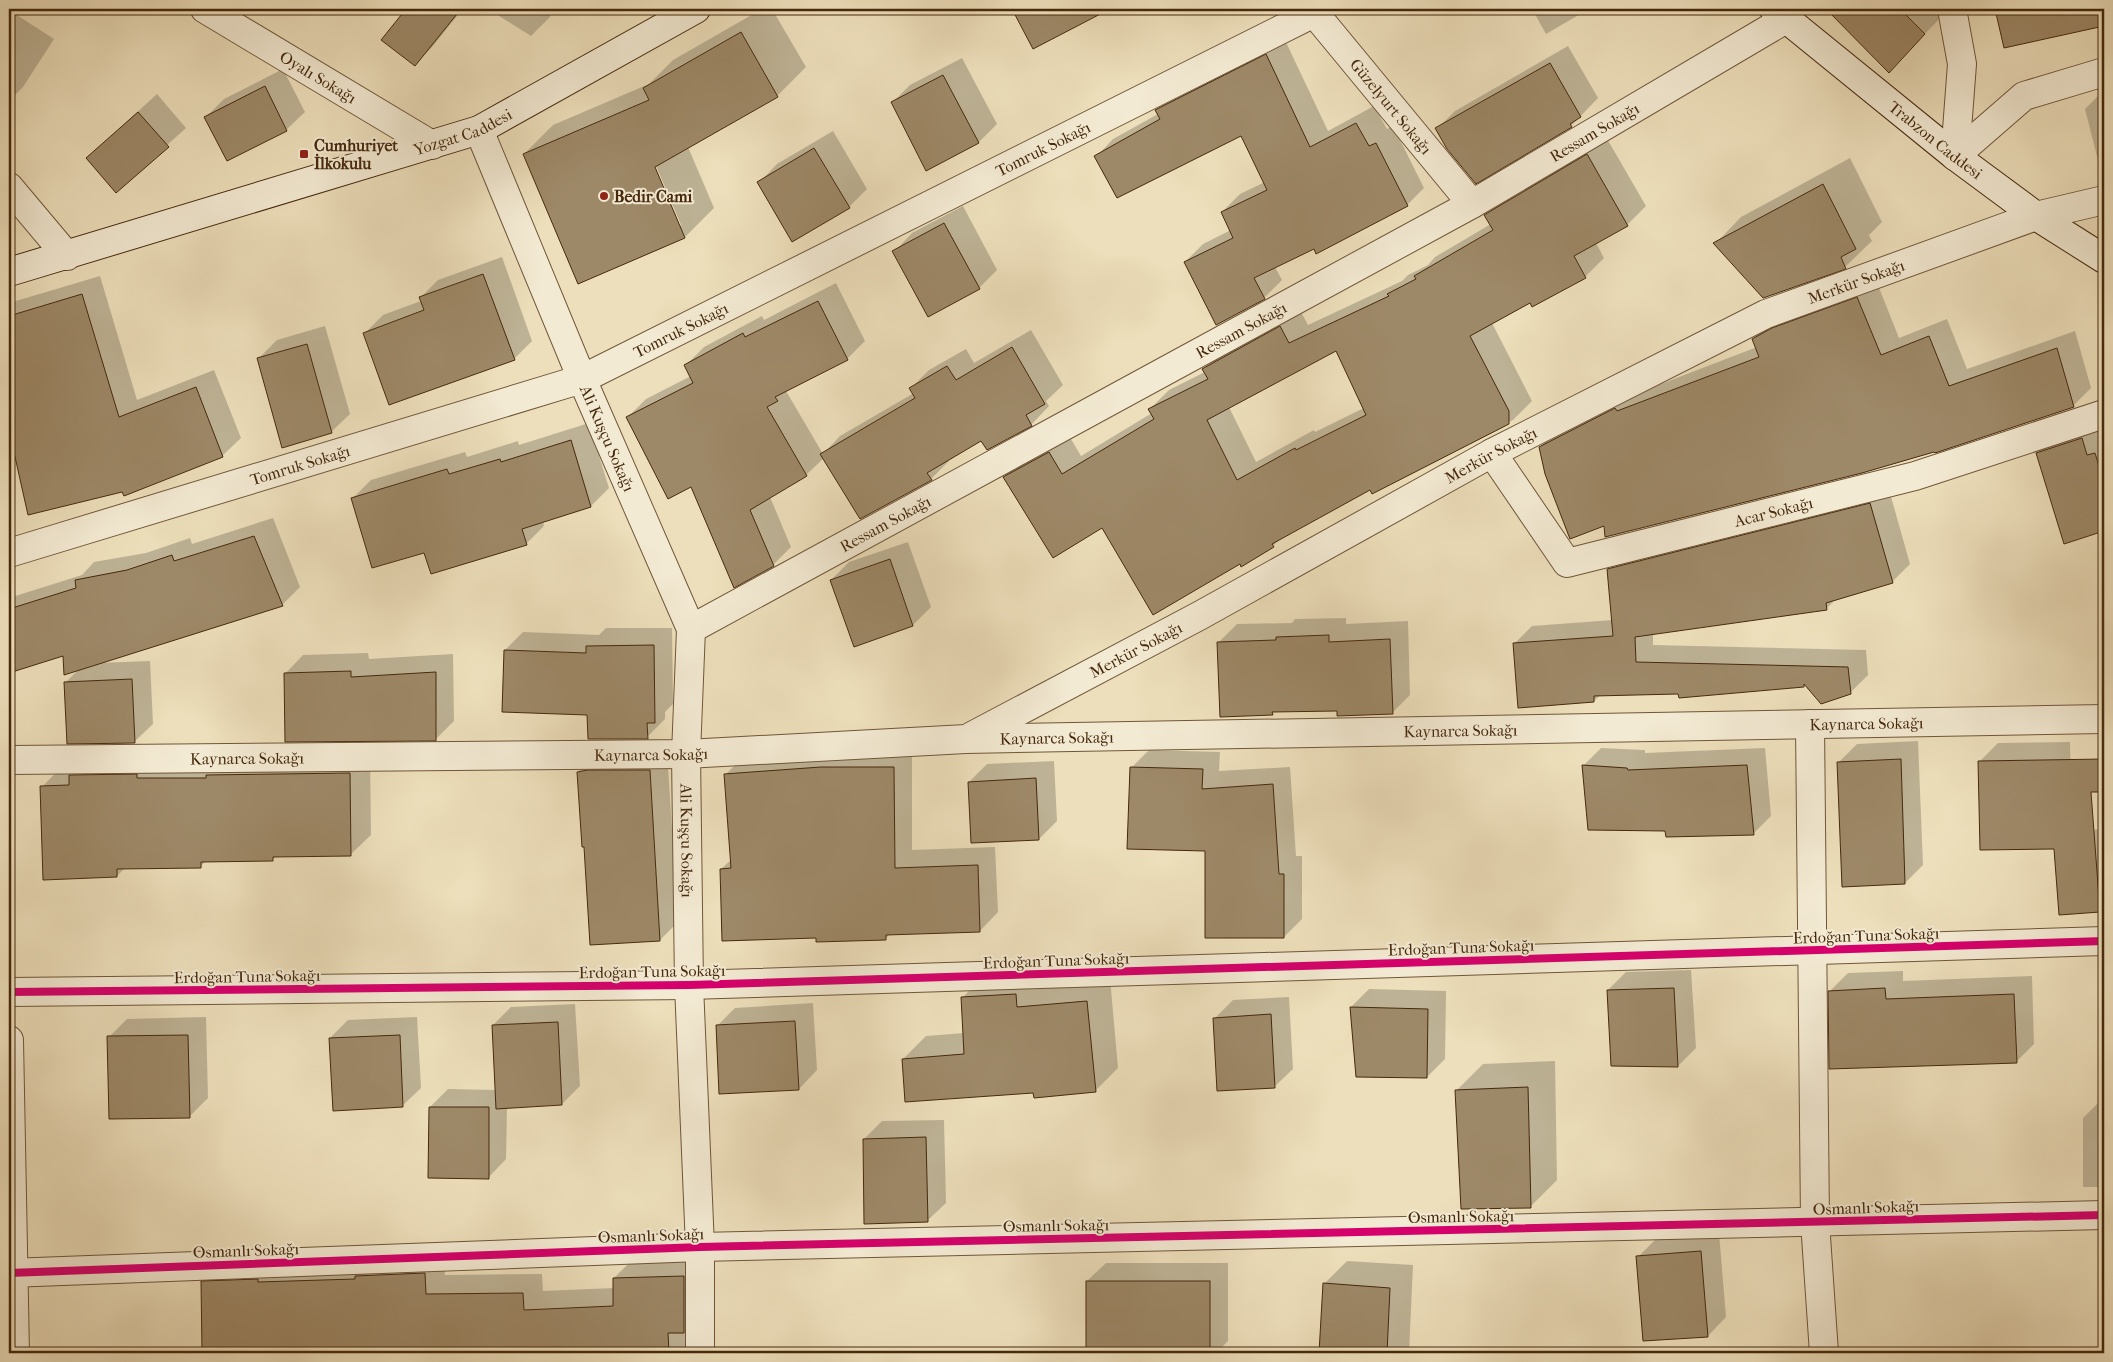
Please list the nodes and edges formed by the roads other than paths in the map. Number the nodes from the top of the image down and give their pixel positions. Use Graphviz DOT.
graph roads {
  1 [pos="205,9"];
  2 [pos="695,9"];
  3 [pos="1952,9"];
  4 [pos="1312,11"];
  5 [pos="1780,14"];
  6 [pos="2104,72"];
  7 [pos="480,130"];
  8 [pos="432,145"];
  9 [pos="1955,156"];
  10 [pos="9,187"];
  11 [pos="2104,200"];
  12 [pos="1472,204"];
  13 [pos="2036,216"];
  14 [pos="67,256"];
  15 [pos="2104,260"];
  16 [pos="9,272"];
  17 [pos="582,379"];
  18 [pos="2104,414"];
  19 [pos="1492,453"];
  20 [pos="9,553"];
  21 [pos="691,629"];
  22 [pos="2104,719"];
  23 [pos="1810,724"];
  24 [pos="966,739"];
  25 [pos="686,754"];
  26 [pos="9,760"];
  27 [pos="2104,941"];
  28 [pos="1812,950"];
  29 [pos="689,985"];
  30 [pos="9,992"];
  31 [pos="9,1040"];
  32 [pos="2104,1215"];
  33 [pos="1815,1222"];
  34 [pos="700,1247"];
  35 [pos="11,1272"];
  36 [pos="15,1353"];
  37 [pos="700,1353"];
  38 [pos="1824,1353"];
  1 -- 8 [label="street, Oyalı Sokağı"];
  2 -- 7 [label="street, Yozgat Caddesi"];
  3 -- 9 [label="street"];
  4 -- 12 [label="street, Güzelyurt Sokağı"];
  4 -- 17 [label="street, Tomruk Sokağı"];
  5 -- 9 [label="street, Trabzon Caddesi"];
  5 -- 12 [label="street, Ressam Sokağı"];
  6 -- 9 [label="street"];
  7 -- 8 [label="street, Yozgat Caddesi"];
  7 -- 17 [label="street, Ali Kuşçu Sokağı"];
  8 -- 14 [label="street, Yozgat Caddesi"];
  9 -- 13 [label="street, Trabzon Caddesi"];
  10 -- 14 [label="street"];
  11 -- 13 [label="street, Merkür Sokağı"];
  12 -- 21 [label="street, Ressam Sokağı"];
  13 -- 15 [label="street, Trabzon Caddesi"];
  13 -- 19 [label="street, Merkür Sokağı"];
  14 -- 16 [label="street, Yozgat Caddesi"];
  17 -- 20 [label="street, Tomruk Sokağı"];
  17 -- 21 [label="street, Ali Kuşçu Sokağı"];
  18 -- 19 [label="street, Acar Sokağı"];
  19 -- 24 [label="street, Merkür Sokağı"];
  21 -- 25 [label="street, Ali Kuşçu Sokağı"];
  22 -- 23 [label="street, Kaynarca Sokağı"];
  23 -- 24 [label="street, Kaynarca Sokağı"];
  23 -- 28 [label="street"];
  24 -- 25 [label="street, Kaynarca Sokağı"];
  25 -- 26 [label="street, Kaynarca Sokağı"];
  25 -- 29 [label="street, Ali Kuşçu Sokağı"];
  27 -- 28 [label="street, Erdoğan Tuna Sokağı"];
  28 -- 29 [label="street, Erdoğan Tuna Sokağı"];
  28 -- 33 [label="street"];
  29 -- 30 [label="street, Erdoğan Tuna Sokağı"];
  29 -- 34 [label="street, Ali Kuşçu Sokağı"];
  31 -- 35 [label="street"];
  32 -- 33 [label="street, Osmanlı Sokağı"];
  33 -- 34 [label="street, Osmanlı Sokağı"];
  33 -- 38 [label="street"];
  34 -- 35 [label="street, Osmanlı Sokağı"];
  34 -- 37 [label="street, Ali Kuşçu Sokağı"];
  35 -- 36 [label="street"];
}
